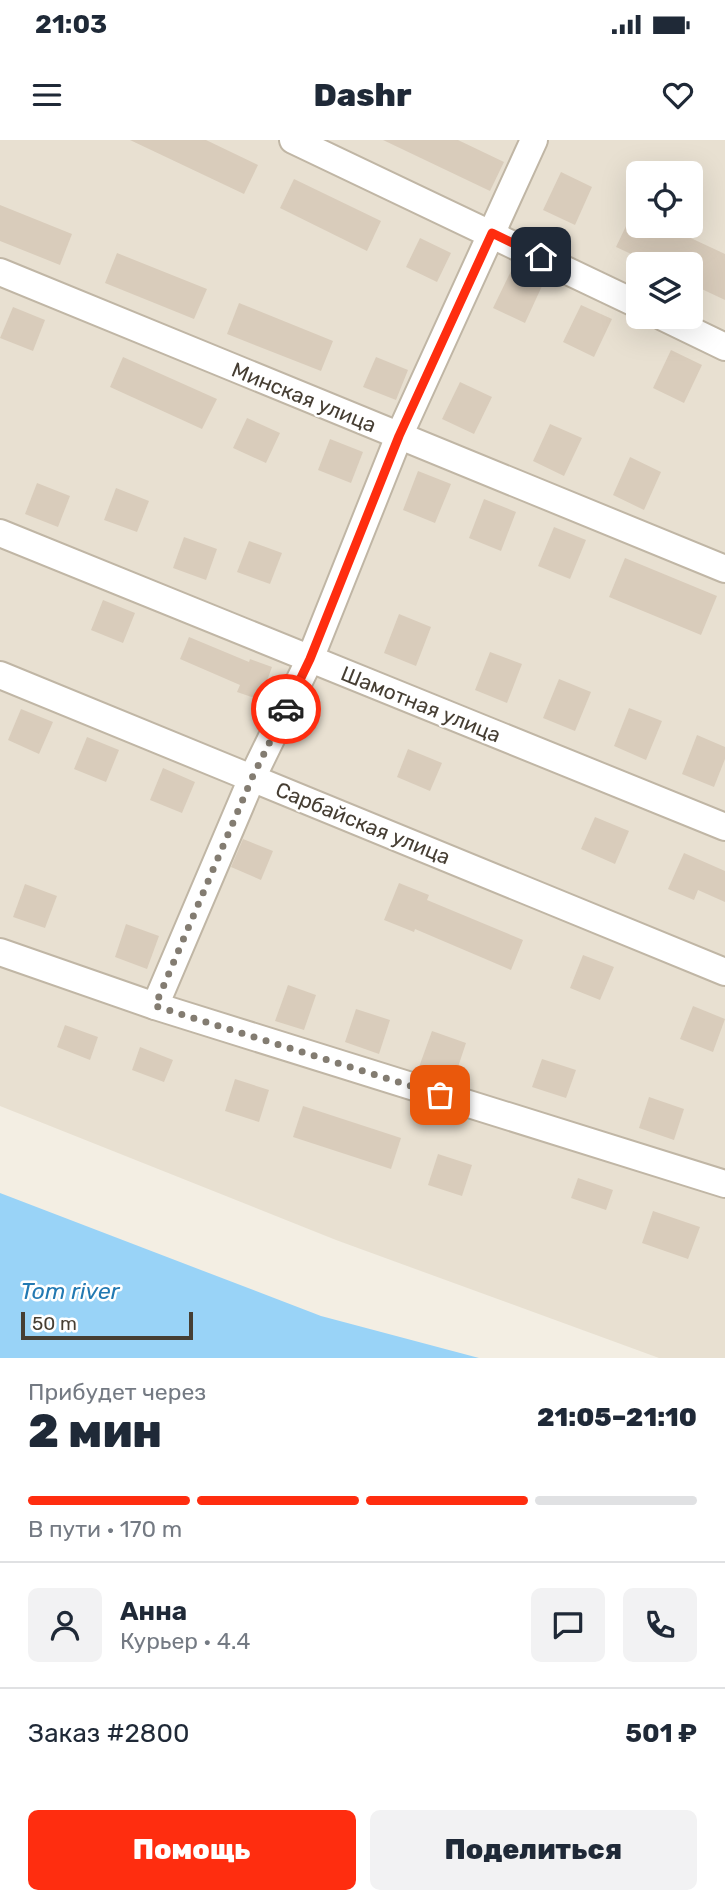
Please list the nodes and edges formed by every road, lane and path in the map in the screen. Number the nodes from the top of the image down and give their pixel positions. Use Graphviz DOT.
graph roads {
  1 [pos="293,140"];
  2 [pos="534,140"];
  3 [pos="492,233"];
  4 [pos="0,272"];
  5 [pos="626,299"];
  6 [pos="688,329"];
  7 [pos="725,347"];
  8 [pos="399,436"];
  9 [pos="0,533"];
  10 [pos="725,569"];
  11 [pos="310,659"];
  12 [pos="0,675"];
  13 [pos="252,778"];
  14 [pos="725,827"];
  15 [pos="0,952"];
  16 [pos="725,972"];
  17 [pos="155,1006"];
  18 [pos="725,1184"];
  1 -- 3 [label="street"];
  2 -- 3 [label="street"];
  3 -- 5 [label="street"];
  3 -- 8 [label="street"];
  4 -- 8 [label="street, Минская улица"];
  6 -- 7 [label="street"];
  8 -- 10 [label="street, Минская улица"];
  8 -- 11 [label="street"];
  9 -- 11 [label="street, Шамотная улица"];
  11 -- 13 [label="street"];
  11 -- 14 [label="street, Шамотная улица"];
  12 -- 13 [label="street, Сарбайская улица"];
  13 -- 16 [label="street, Сарбайская улица"];
  13 -- 17 [label="street"];
  15 -- 17 [label="street"];
  17 -- 18 [label="street"];
}
